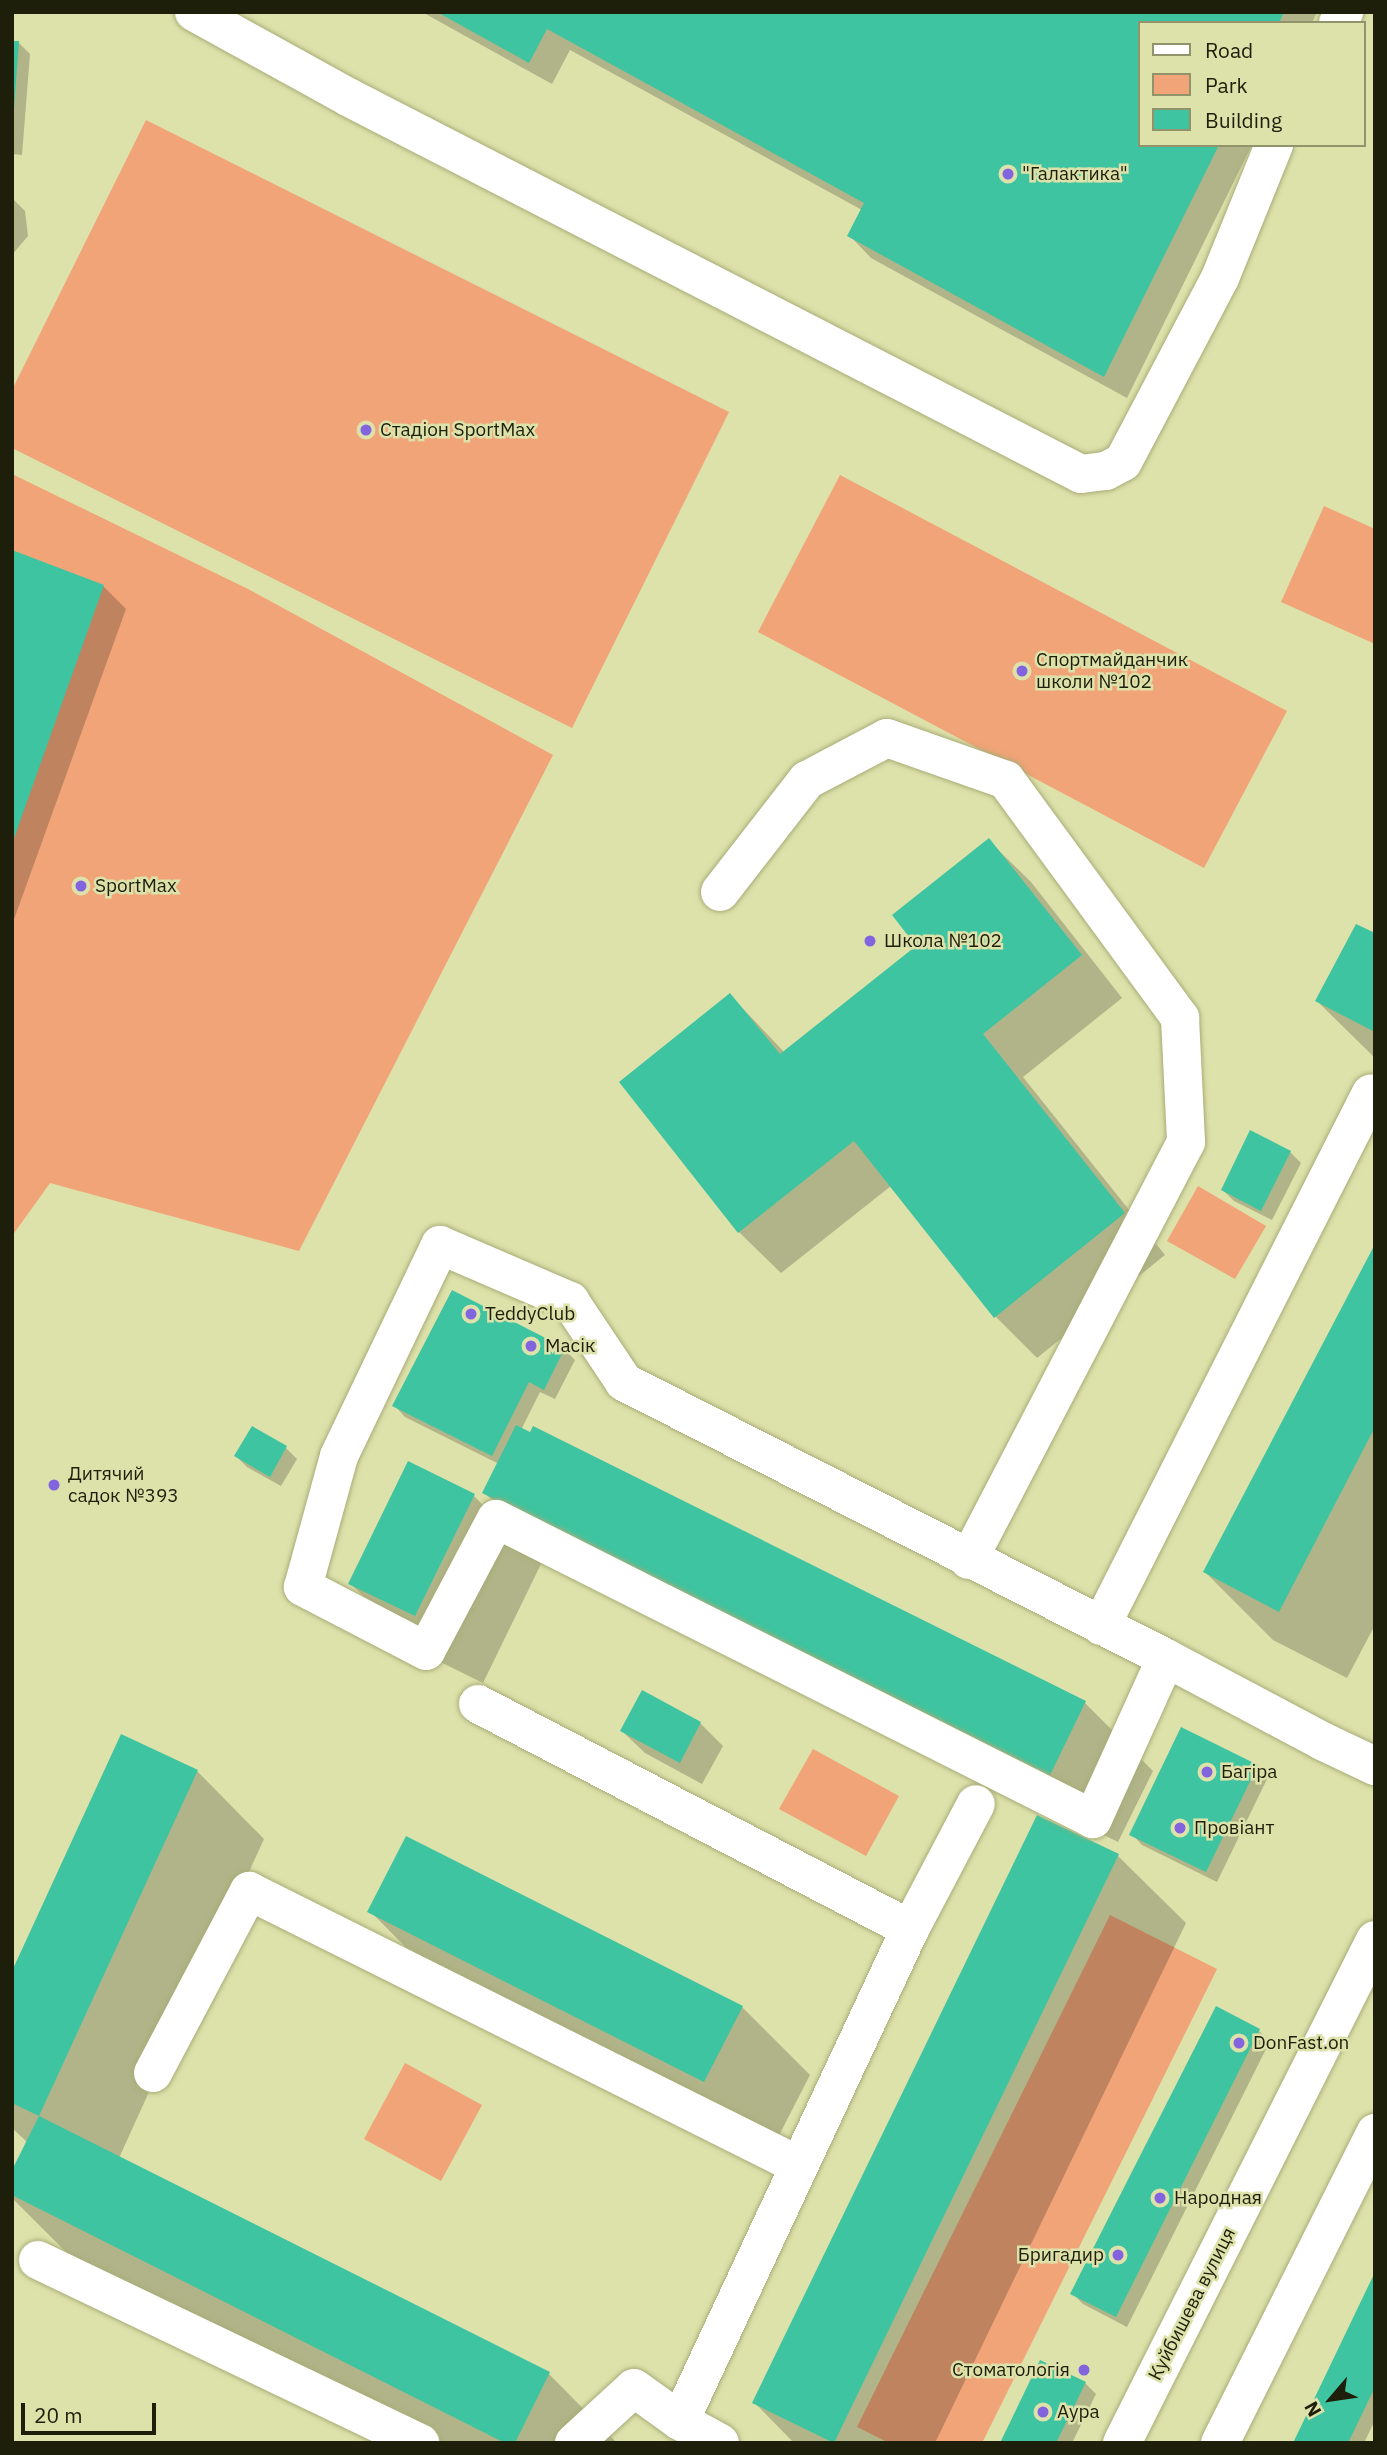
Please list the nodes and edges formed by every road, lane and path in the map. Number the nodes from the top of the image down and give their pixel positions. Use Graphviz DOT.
graph roads {
  1 [pos="194,12"];
  2 [pos="1273,147"];
  3 [pos="720,892"];
  4 [pos="1371,1093"];
  5 [pos="968,1560"];
  6 [pos="1101,1626"];
  7 [pos="1166,1658"];
  8 [pos="478,1704"];
  9 [pos="1375,1766"];
  10 [pos="975,1804"];
  11 [pos="910,1929"];
  12 [pos="1375,1940"];
  13 [pos="153,2073"];
  14 [pos="1375,2133"];
  15 [pos="798,2165"];
  16 [pos="38,2260"];
  17 [pos="680,2421"];
  18 [pos="421,2443"];
  19 [pos="573,2443"];
  20 [pos="720,2443"];
  21 [pos="1122,2443"];
  22 [pos="1220,2443"];
  1 -- 2 [label="main road"];
  3 -- 5 [label="main road"];
  4 -- 6 [label="main road"];
  5 -- 6 [label="main road"];
  5 -- 7 [label="main road"];
  6 -- 7 [label="main road"];
  7 -- 9 [label="main road"];
  8 -- 11 [label="main road"];
  10 -- 11 [label="main road"];
  11 -- 15 [label="main road"];
  12 -- 21 [label="main road, Куйбишева вулиця"];
  13 -- 15 [label="main road"];
  14 -- 22 [label="main road"];
  15 -- 17 [label="main road"];
  16 -- 18 [label="main road"];
  17 -- 19 [label="main road"];
  17 -- 20 [label="main road"];
}
